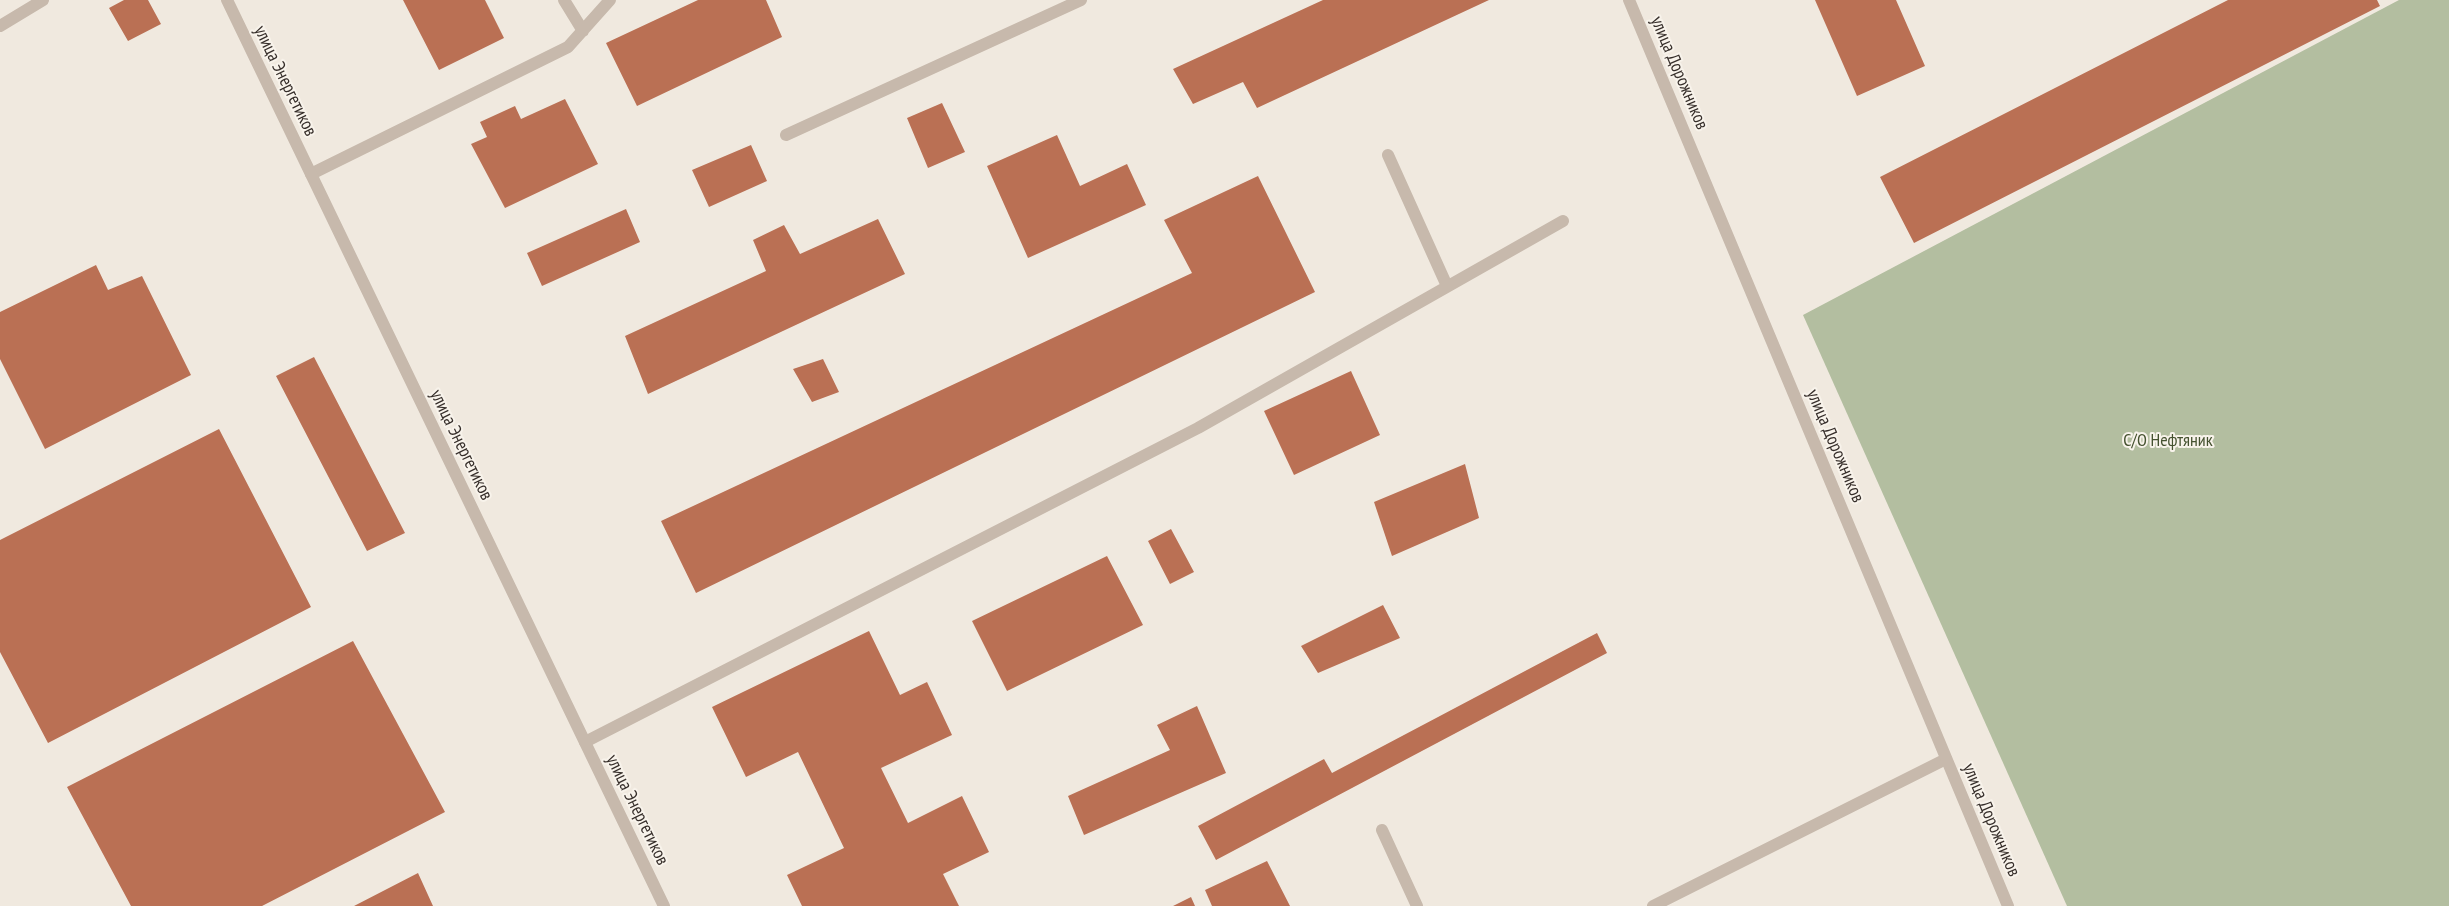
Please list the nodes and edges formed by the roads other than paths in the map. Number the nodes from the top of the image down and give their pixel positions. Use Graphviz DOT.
graph roads {
  1 [pos="43,0"];
  2 [pos="227,0"];
  3 [pos="564,0"];
  4 [pos="610,0"];
  5 [pos="1081,0"];
  6 [pos="1629,0"];
  7 [pos="0,26"];
  8 [pos="583,31"];
  9 [pos="786,134"];
  10 [pos="1388,155"];
  11 [pos="311,174"];
  12 [pos="1563,221"];
  13 [pos="1447,286"];
  14 [pos="585,742"];
  15 [pos="1946,758"];
  16 [pos="1382,830"];
  17 [pos="664,906"];
  18 [pos="1417,906"];
  19 [pos="1653,906"];
  20 [pos="2008,906"];
  1 -- 7 [label="street"];
  2 -- 11 [label="street, улица Энергетиков"];
  3 -- 8 [label="street"];
  4 -- 8 [label="street"];
  5 -- 9 [label="street"];
  6 -- 15 [label="street, улица Дорожников"];
  8 -- 11 [label="street"];
  10 -- 13 [label="street"];
  11 -- 14 [label="street, улица Энергетиков"];
  12 -- 13 [label="street"];
  13 -- 14 [label="street"];
  14 -- 17 [label="street, улица Энергетиков"];
  15 -- 19 [label="street"];
  15 -- 20 [label="street, улица Дорожников"];
  16 -- 18 [label="street"];
}
